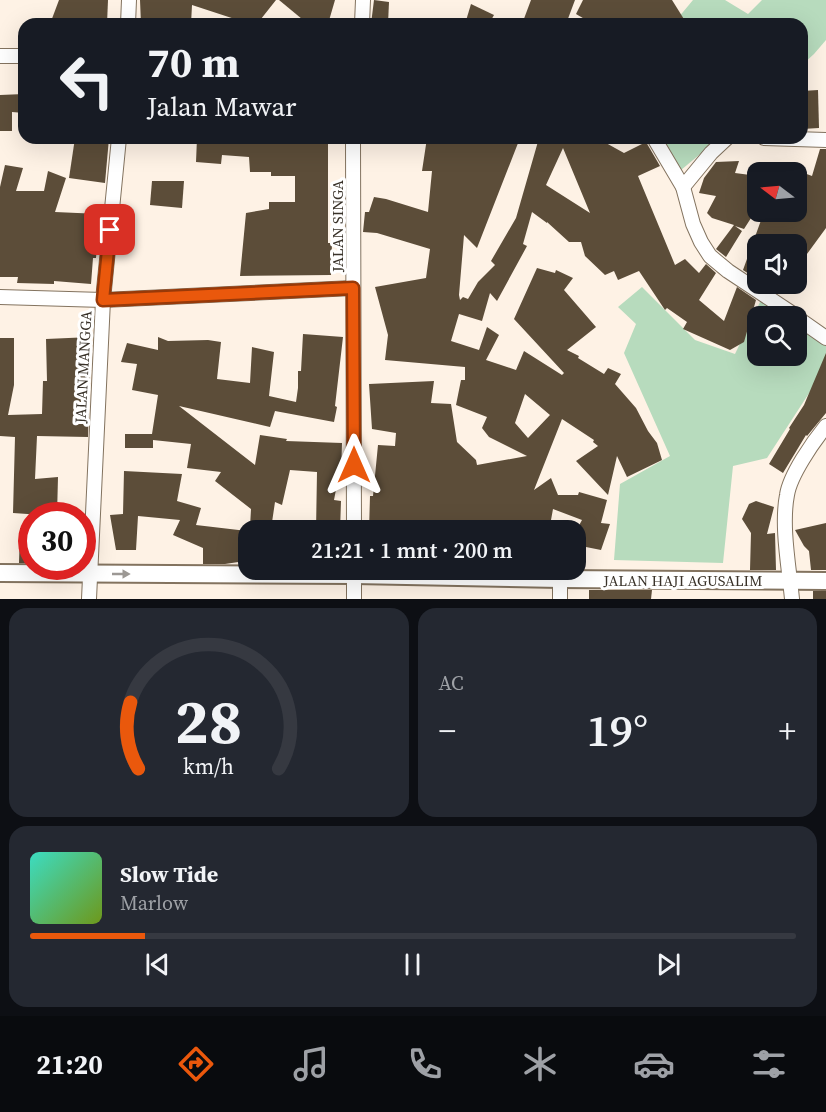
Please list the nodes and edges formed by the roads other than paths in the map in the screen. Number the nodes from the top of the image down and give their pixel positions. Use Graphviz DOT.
graph roads {
  1 [pos="129,0"];
  2 [pos="363,0"];
  3 [pos="128,18"];
  4 [pos="362,18"];
  5 [pos="0,56"];
  6 [pos="18,56"];
  7 [pos="808,139"];
  8 [pos="826,140"];
  9 [pos="118,144"];
  10 [pos="353,144"];
  11 [pos="658,144"];
  12 [pos="721,144"];
  13 [pos="683,187"];
  14 [pos="353,288"];
  15 [pos="0,297"];
  16 [pos="103,300"];
  17 [pos="780,306"];
  18 [pos="807,325"];
  19 [pos="826,338"];
  20 [pos="826,426"];
  21 [pos="94,502"];
  22 [pos="354,520"];
  23 [pos="0,573"];
  24 [pos="18,573"];
  25 [pos="238,573"];
  26 [pos="96,574"];
  27 [pos="586,579"];
  28 [pos="91,580"];
  29 [pos="354,580"];
  30 [pos="560,580"];
  31 [pos="790,580"];
  32 [pos="826,581"];
  33 [pos="89,599"];
  34 [pos="354,599"];
  35 [pos="560,599"];
  36 [pos="792,599"];
  1 -- 3 [label="street"];
  2 -- 4 [label="street"];
  5 -- 6 [label="street"];
  7 -- 8 [label="street"];
  9 -- 16 [label="street, JALAN MANGGA"];
  10 -- 14 [label="street, JALAN SINGA"];
  11 -- 13 [label="street"];
  12 -- 13 [label="street"];
  13 -- 17 [label="street"];
  14 -- 16 [label="street"];
  14 -- 22 [label="street, JALAN SINGA"];
  15 -- 16 [label="street"];
  16 -- 21 [label="street, JALAN MANGGA"];
  18 -- 19 [label="street"];
  20 -- 31 [label="street"];
  23 -- 24 [label="street, JALAN HAJI AGUSALIM"];
  26 -- 25 [label="street, JALAN HAJI AGUSALIM, one-way"];
  27 -- 31 [label="street, JALAN HAJI AGUSALIM"];
  28 -- 33 [label="street, JALAN MANGGA"];
  29 -- 34 [label="street"];
  30 -- 35 [label="street"];
  31 -- 32 [label="street, JALAN HAJI AGUSALIM"];
  31 -- 36 [label="street"];
}
